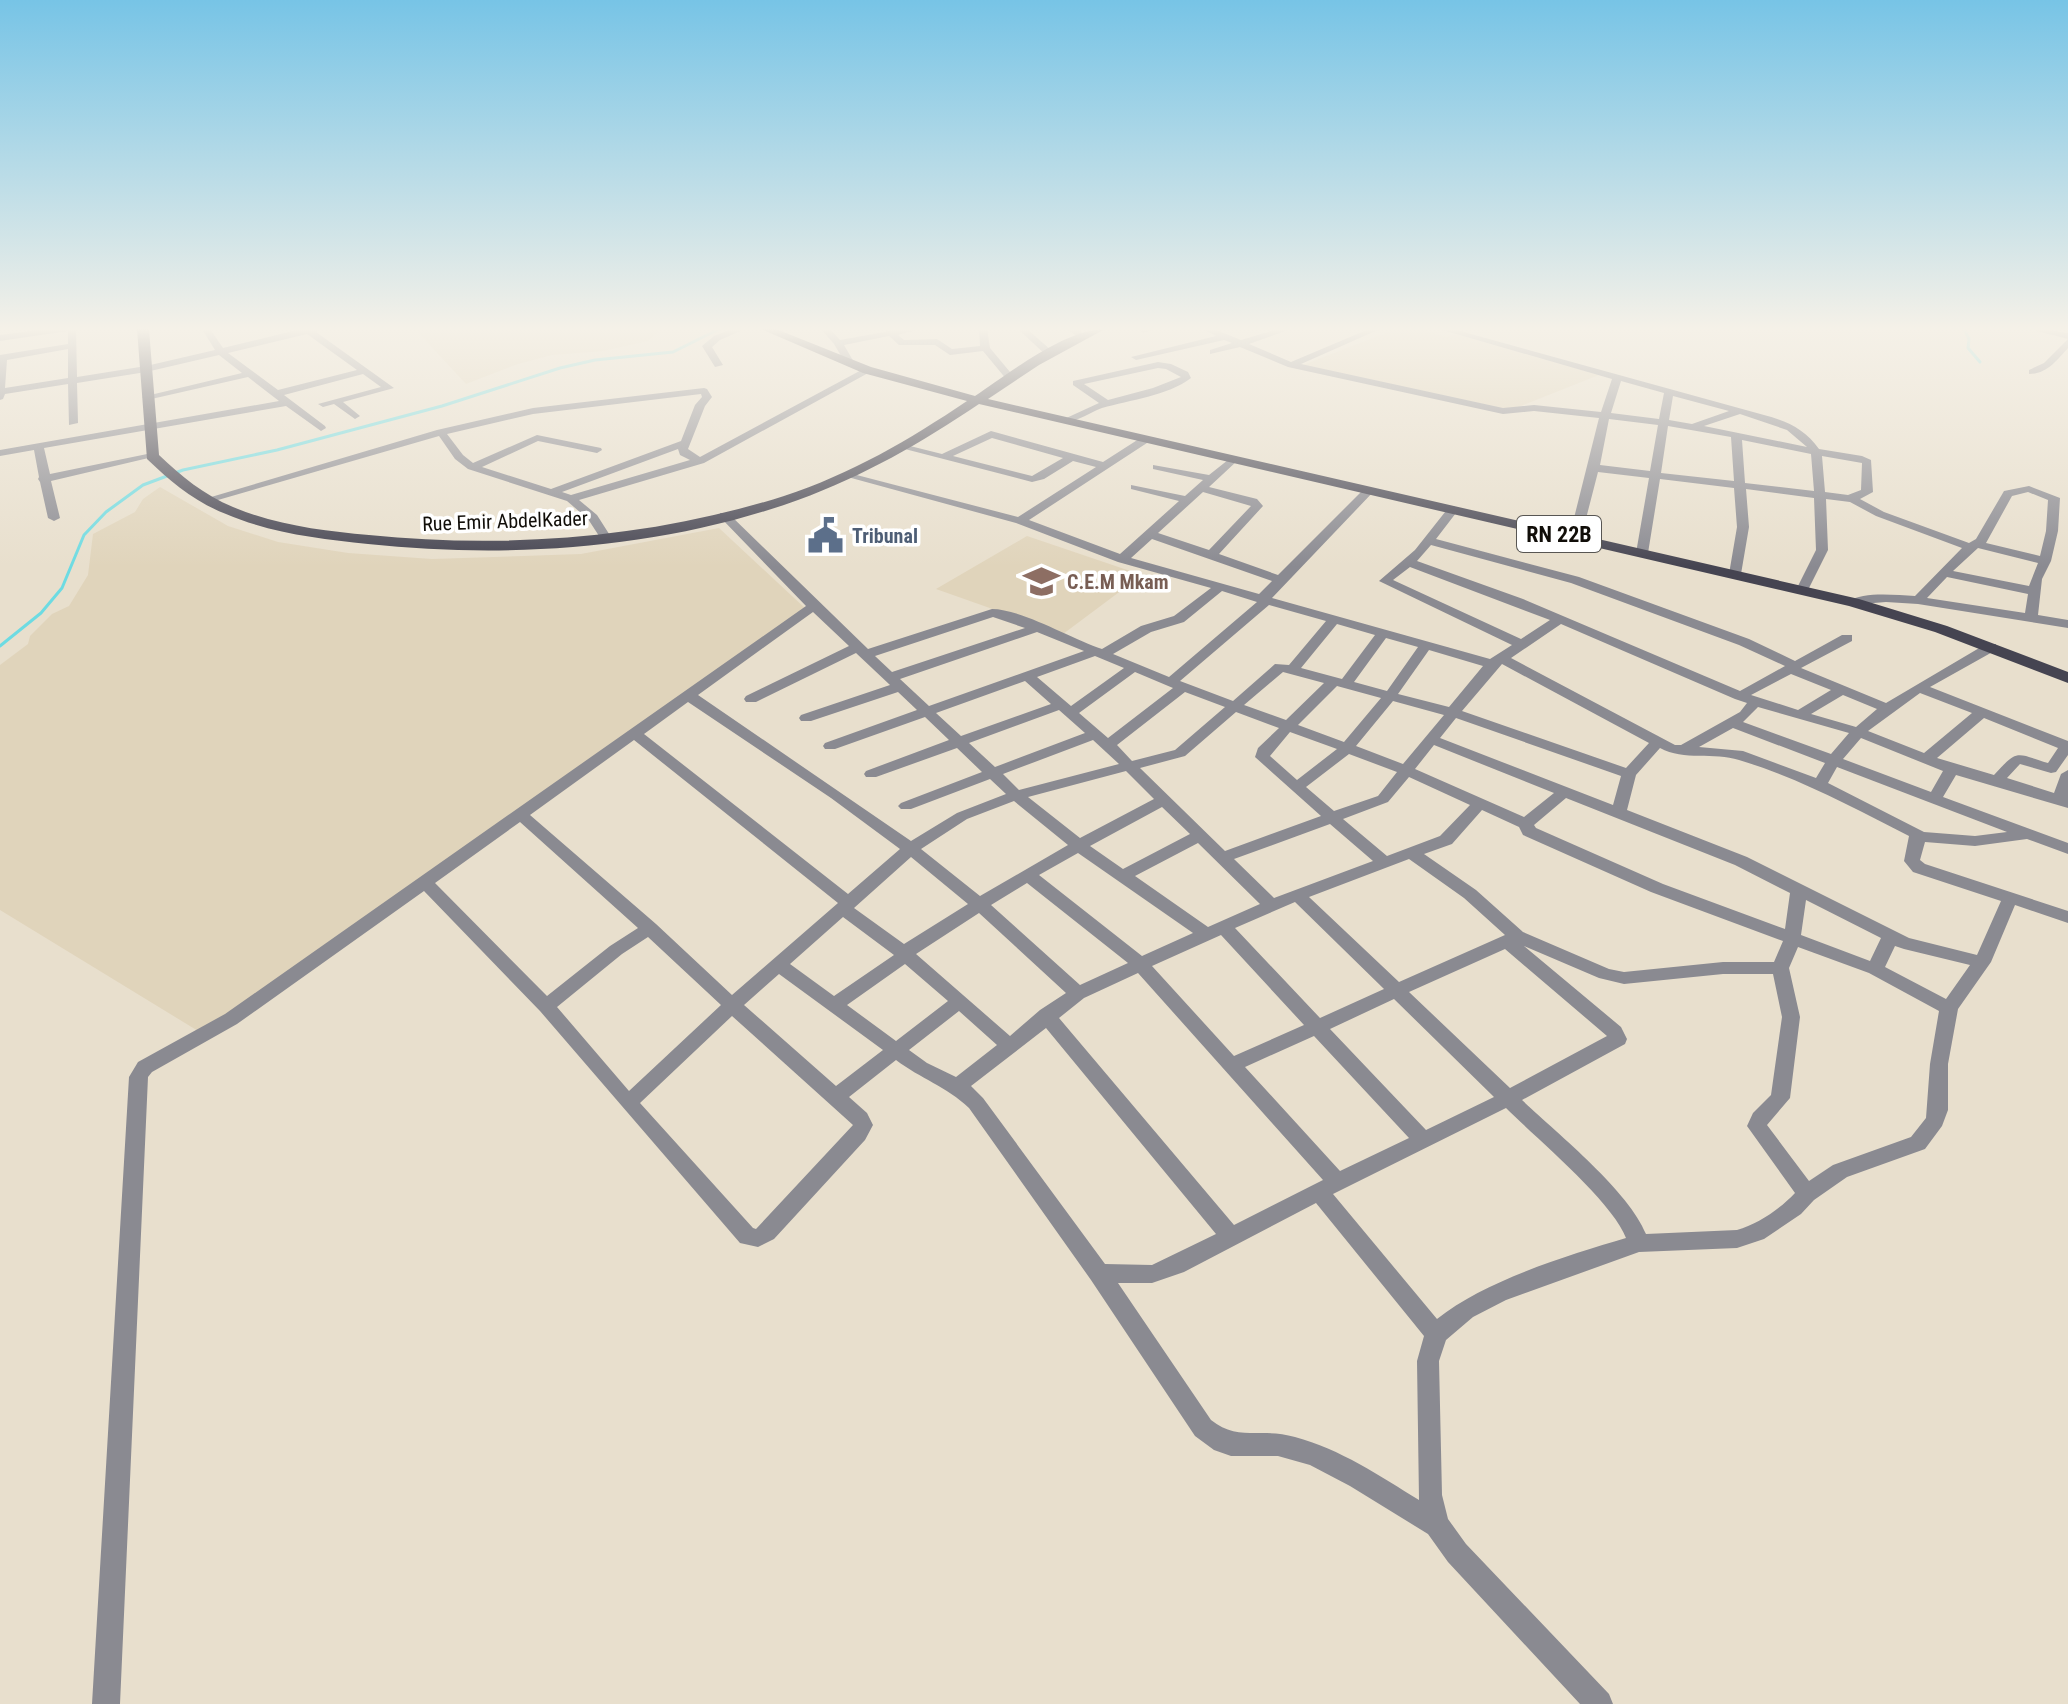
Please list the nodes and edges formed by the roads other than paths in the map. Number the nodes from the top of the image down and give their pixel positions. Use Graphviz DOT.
graph roads {
  1 [pos="72,409"];
  2 [pos="149,409"];
  3 [pos="255,409"];
  4 [pos="294,409"];
  5 [pos="346,409"];
  6 [pos="549,409"];
  7 [pos="699,409"];
  8 [pos="796,409"];
  9 [pos="967,409"];
  10 [pos="1017,409"];
  11 [pos="1088,409"];
  12 [pos="1492,409"];
  13 [pos="1529,409"];
  14 [pos="1539,409"];
  15 [pos="1607,409"];
  16 [pos="1666,409"];
  17 [pos="1731,409"];
  18 [pos="1740,411"];
  19 [pos="1605,415"];
  20 [pos="355,416"];
  21 [pos="1067,420"];
  22 [pos="1663,422"];
  23 [pos="73,423"];
  24 [pos="1691,426"];
  25 [pos="151,427"];
  26 [pos="321,428"];
  27 [pos="441,432"];
  28 [pos="1736,435"];
  29 [pos="1146,439"];
  30 [pos="684,443"];
  31 [pos="38,446"];
  32 [pos="906,448"];
  33 [pos="597,450"];
  34 [pos="1816,451"];
  35 [pos="0,453"];
  36 [pos="944,457"];
  37 [pos="1072,457"];
  38 [pos="1233,459"];
  39 [pos="156,461"];
  40 [pos="700,461"];
  41 [pos="1104,466"];
  42 [pos="472,467"];
  43 [pos="1157,467"];
  44 [pos="1594,468"];
  45 [pos="849,476"];
  46 [pos="1654,476"];
  47 [pos="43,479"];
  48 [pos="1211,479"];
  49 [pos="1739,486"];
  50 [pos="1135,487"];
  51 [pos="1201,488"];
  52 [pos="1369,490"];
  53 [pos="553,492"];
  54 [pos="1820,495"];
  55 [pos="571,499"];
  56 [pos="1852,499"];
  57 [pos="207,500"];
  58 [pos="1188,500"];
  59 [pos="1453,509"];
  60 [pos="724,515"];
  61 [pos="54,518"];
  62 [pos="1020,521"];
  63 [pos="1150,534"];
  64 [pos="605,537"];
  65 [pos="1575,538"];
  66 [pos="1429,541"];
  67 [pos="1973,545"];
  68 [pos="1642,553"];
  69 [pos="1211,555"];
  70 [pos="1122,559"];
  71 [pos="2045,561"];
  72 [pos="1408,562"];
  73 [pos="1945,573"];
  74 [pos="1735,574"];
  75 [pos="1282,580"];
  76 [pos="1220,587"];
  77 [pos="1802,590"];
  78 [pos="2033,591"];
  79 [pos="1264,599"];
  80 [pos="1918,600"];
  81 [pos="1853,602"];
  82 [pos="814,606"];
  83 [pos="2031,618"];
  84 [pos="1334,619"];
  85 [pos="1560,619"];
  86 [pos="2068,624"];
  87 [pos="1040,627"];
  88 [pos="1383,633"];
  89 [pos="1847,638"];
  90 [pos="1426,645"];
  91 [pos="1523,645"];
  92 [pos="1991,647"];
  93 [pos="862,650"];
  94 [pos="1100,652"];
  95 [pos="1497,662"];
  96 [pos="1133,667"];
  97 [pos="1794,668"];
  98 [pos="1293,669"];
  99 [pos="1027,676"];
  100 [pos="2068,678"];
  101 [pos="896,681"];
  102 [pos="1340,682"];
  103 [pos="1177,684"];
  104 [pos="1920,688"];
  105 [pos="1841,690"];
  106 [pos="688,695"];
  107 [pos="1391,695"];
  108 [pos="1740,696"];
  109 [pos="751,699"];
  110 [pos="1755,702"];
  111 [pos="1232,705"];
  112 [pos="1066,709"];
  113 [pos="1889,709"];
  114 [pos="928,711"];
  115 [pos="1454,713"];
  116 [pos="1981,713"];
  117 [pos="1799,715"];
  118 [pos="806,718"];
  119 [pos="1731,722"];
  120 [pos="1287,726"];
  121 [pos="1856,731"];
  122 [pos="634,733"];
  123 [pos="1102,740"];
  124 [pos="1433,740"];
  125 [pos="959,741"];
  126 [pos="1657,743"];
  127 [pos="830,746"];
  128 [pos="1345,747"];
  129 [pos="1683,750"];
  130 [pos="1833,759"];
  131 [pos="1926,759"];
  132 [pos="1130,767"];
  133 [pos="1952,769"];
  134 [pos="1406,770"];
  135 [pos="993,773"];
  136 [pos="871,774"];
  137 [pos="1629,774"];
  138 [pos="2068,774"];
  139 [pos="1997,780"];
  140 [pos="1820,785"];
  141 [pos="1296,787"];
  142 [pos="1565,791"];
  143 [pos="1016,795"];
  144 [pos="1935,798"];
  145 [pos="1164,800"];
  146 [pos="2063,801"];
  147 [pos="1481,802"];
  148 [pos="906,806"];
  149 [pos="520,814"];
  150 [pos="1618,814"];
  151 [pos="1333,818"];
  152 [pos="1526,824"];
  153 [pos="2029,834"];
  154 [pos="1200,835"];
  155 [pos="1919,837"];
  156 [pos="1077,844"];
  157 [pos="910,849"];
  158 [pos="2068,849"];
  159 [pos="1411,853"];
  160 [pos="1223,857"];
  161 [pos="1384,862"];
  162 [pos="1027,874"];
  163 [pos="1124,875"];
  164 [pos="425,882"];
  165 [pos="1799,888"];
  166 [pos="1297,895"];
  167 [pos="2010,898"];
  168 [pos="979,903"];
  169 [pos="846,905"];
  170 [pos="1271,905"];
  171 [pos="1244,917"];
  172 [pos="2068,917"];
  173 [pos="650,928"];
  174 [pos="1214,930"];
  175 [pos="1890,937"];
  176 [pos="1512,939"];
  177 [pos="1792,940"];
  178 [pos="1242,944"];
  179 [pos="905,954"];
  180 [pos="1982,962"];
  181 [pos="1139,963"];
  182 [pos="778,964"];
  183 [pos="1780,968"];
  184 [pos="1875,969"];
  185 [pos="1397,991"];
  186 [pos="1078,993"];
  187 [pos="959,1002"];
  188 [pos="546,1006"];
  189 [pos="731,1006"];
  190 [pos="833,1006"];
  191 [pos="1949,1008"];
  192 [pos="1046,1015"];
  193 [pos="1318,1026"];
  194 [pos="1009,1045"];
  195 [pos="896,1051"];
  196 [pos="1232,1065"];
  197 [pos="958,1086"];
  198 [pos="835,1097"];
  199 [pos="1507,1099"];
  200 [pos="628,1103"];
  201 [pos="1423,1140"];
  202 [pos="1328,1187"];
  203 [pos="1807,1194"];
  204 [pos="1230,1236"];
  205 [pos="1639,1243"];
  206 [pos="1099,1273"];
  207 [pos="1436,1334"];
  208 [pos="1437,1525"];
  209 [pos="106,1704"];
  210 [pos="1599,1704"];
  1 -- 23 [label="street"];
  2 -- 25 [label="main road"];
  3 -- 25 [label="street"];
  4 -- 26 [label="street"];
  5 -- 20 [label="street"];
  6 -- 27 [label="street"];
  7 -- 30 [label="street"];
  8 -- 40 [label="street"];
  9 -- 32 [label="main road, Rue Emir AbdelKader"];
  10 -- 21 [label="main road, RN 22B"];
  11 -- 21 [label="street"];
  12 -- 13 [label="street"];
  14 -- 19 [label="street"];
  15 -- 19 [label="street"];
  16 -- 22 [label="street"];
  17 -- 18 [label="street"];
  18 -- 24 [label="street"];
  18 -- 34 [label="street"];
  19 -- 22 [label="street"];
  19 -- 44 [label="street"];
  21 -- 29 [label="main road, RN 22B"];
  22 -- 24 [label="street"];
  22 -- 46 [label="street"];
  24 -- 28 [label="street"];
  25 -- 31 [label="street"];
  25 -- 39 [label="main road"];
  27 -- 42 [label="street"];
  27 -- 57 [label="street"];
  28 -- 34 [label="street"];
  28 -- 49 [label="street"];
  29 -- 38 [label="main road, RN 22B"];
  29 -- 41 [label="street"];
  30 -- 40 [label="street"];
  30 -- 53 [label="street"];
  31 -- 35 [label="street"];
  31 -- 47 [label="street"];
  32 -- 36 [label="street"];
  32 -- 45 [label="main road, Rue Emir AbdelKader"];
  33 -- 42 [label="street"];
  34 -- 54 [label="street"];
  34 -- 56 [label="street"];
  36 -- 37 [label="street"];
  36 -- 37 [label="street"];
  37 -- 41 [label="street"];
  38 -- 48 [label="street"];
  38 -- 52 [label="main road, RN 22B"];
  39 -- 47 [label="street"];
  39 -- 57 [label="main road, Rue Emir AbdelKader"];
  40 -- 55 [label="street"];
  41 -- 62 [label="street"];
  42 -- 53 [label="street"];
  43 -- 48 [label="street"];
  44 -- 46 [label="street"];
  44 -- 65 [label="street"];
  45 -- 60 [label="main road, Rue Emir AbdelKader"];
  45 -- 62 [label="street"];
  46 -- 49 [label="street"];
  46 -- 68 [label="street"];
  47 -- 61 [label="street"];
  48 -- 51 [label="street"];
  49 -- 54 [label="street"];
  49 -- 74 [label="street"];
  50 -- 58 [label="street"];
  51 -- 58 [label="street"];
  51 -- 69 [label="street"];
  52 -- 59 [label="main road, RN 22B"];
  52 -- 75 [label="street"];
  53 -- 55 [label="street"];
  54 -- 56 [label="street"];
  54 -- 77 [label="street"];
  55 -- 64 [label="street"];
  56 -- 67 [label="street"];
  57 -- 64 [label="main road, Rue Emir AbdelKader"];
  58 -- 63 [label="street"];
  59 -- 65 [label="main road, RN 22B"];
  59 -- 66 [label="street"];
  60 -- 64 [label="main road, Rue Emir AbdelKader"];
  60 -- 82 [label="street"];
  62 -- 70 [label="street"];
  63 -- 69 [label="street"];
  63 -- 70 [label="street"];
  65 -- 68 [label="main road, RN 22B"];
  66 -- 72 [label="street"];
  66 -- 97 [label="street"];
  67 -- 71 [label="street"];
  67 -- 71 [label="street"];
  67 -- 73 [label="street"];
  68 -- 74 [label="main road, RN 22B"];
  69 -- 75 [label="street"];
  70 -- 76 [label="street"];
  71 -- 78 [label="street"];
  72 -- 85 [label="street"];
  72 -- 91 [label="street"];
  73 -- 78 [label="street"];
  73 -- 80 [label="street"];
  74 -- 77 [label="main road, RN 22B"];
  75 -- 79 [label="street"];
  76 -- 79 [label="street"];
  76 -- 94 [label="street"];
  77 -- 81 [label="main road, RN 22B"];
  78 -- 83 [label="street"];
  79 -- 84 [label="street"];
  79 -- 103 [label="street"];
  80 -- 81 [label="street"];
  80 -- 83 [label="street"];
  81 -- 92 [label="main road, RN 22B"];
  82 -- 93 [label="street"];
  82 -- 106 [label="street"];
  83 -- 86 [label="street"];
  84 -- 88 [label="street"];
  84 -- 98 [label="street"];
  85 -- 91 [label="street"];
  85 -- 108 [label="street"];
  87 -- 93 [label="street"];
  87 -- 94 [label="street"];
  87 -- 101 [label="street"];
  88 -- 90 [label="street"];
  88 -- 102 [label="street"];
  89 -- 97 [label="street"];
  90 -- 95 [label="street"];
  90 -- 107 [label="street"];
  91 -- 95 [label="street"];
  92 -- 100 [label="main road, RN 22B"];
  92 -- 104 [label="street"];
  93 -- 101 [label="street"];
  93 -- 109 [label="street"];
  94 -- 96 [label="street"];
  94 -- 99 [label="street"];
  95 -- 115 [label="street"];
  95 -- 126 [label="street"];
  96 -- 103 [label="street"];
  96 -- 112 [label="street"];
  97 -- 105 [label="street"];
  97 -- 108 [label="street"];
  98 -- 102 [label="street"];
  98 -- 111 [label="street"];
  99 -- 112 [label="street"];
  99 -- 114 [label="street"];
  101 -- 114 [label="street"];
  101 -- 118 [label="street"];
  102 -- 107 [label="street"];
  102 -- 120 [label="street"];
  103 -- 111 [label="street"];
  103 -- 123 [label="street"];
  104 -- 113 [label="street"];
  104 -- 116 [label="street"];
  105 -- 113 [label="street"];
  105 -- 117 [label="street"];
  106 -- 122 [label="street"];
  106 -- 157 [label="street"];
  107 -- 115 [label="street"];
  107 -- 128 [label="street"];
  108 -- 110 [label="street"];
  110 -- 117 [label="street"];
  110 -- 119 [label="street"];
  111 -- 120 [label="street"];
  111 -- 132 [label="street"];
  112 -- 123 [label="street"];
  112 -- 125 [label="street"];
  113 -- 121 [label="street"];
  114 -- 125 [label="street"];
  114 -- 127 [label="street"];
  115 -- 124 [label="street"];
  115 -- 137 [label="street"];
  116 -- 131 [label="street"];
  116 -- 139 [label="street"];
  117 -- 121 [label="street"];
  119 -- 129 [label="street"];
  119 -- 130 [label="street"];
  120 -- 128 [label="street"];
  120 -- 141 [label="street"];
  121 -- 130 [label="street"];
  121 -- 131 [label="street"];
  122 -- 149 [label="street"];
  122 -- 169 [label="street"];
  123 -- 132 [label="street"];
  123 -- 135 [label="street"];
  124 -- 134 [label="street"];
  124 -- 142 [label="street"];
  125 -- 135 [label="street"];
  125 -- 136 [label="street"];
  126 -- 129 [label="street"];
  126 -- 137 [label="street"];
  128 -- 134 [label="street"];
  128 -- 141 [label="street"];
  129 -- 140 [label="street"];
  130 -- 140 [label="street"];
  130 -- 144 [label="street"];
  131 -- 133 [label="street"];
  132 -- 143 [label="street"];
  132 -- 145 [label="street"];
  133 -- 139 [label="street"];
  133 -- 144 [label="street"];
  134 -- 147 [label="street"];
  134 -- 151 [label="street"];
  135 -- 143 [label="street"];
  135 -- 148 [label="street"];
  137 -- 150 [label="street"];
  138 -- 146 [label="street"];
  139 -- 146 [label="street"];
  140 -- 155 [label="street"];
  141 -- 151 [label="street"];
  142 -- 150 [label="street"];
  142 -- 152 [label="street"];
  143 -- 156 [label="street"];
  143 -- 157 [label="street"];
  144 -- 153 [label="street"];
  145 -- 154 [label="street"];
  145 -- 156 [label="street"];
  147 -- 152 [label="street"];
  147 -- 159 [label="street"];
  149 -- 164 [label="street"];
  149 -- 173 [label="street"];
  150 -- 165 [label="street"];
  151 -- 160 [label="street"];
  151 -- 161 [label="street"];
  152 -- 177 [label="street"];
  153 -- 155 [label="street"];
  153 -- 158 [label="street"];
  154 -- 160 [label="street"];
  154 -- 163 [label="street"];
  155 -- 167 [label="street"];
  156 -- 162 [label="street"];
  156 -- 163 [label="street"];
  157 -- 168 [label="street"];
  157 -- 169 [label="street"];
  159 -- 161 [label="street"];
  159 -- 176 [label="street"];
  160 -- 170 [label="street"];
  161 -- 166 [label="street"];
  162 -- 168 [label="street"];
  162 -- 181 [label="street"];
  163 -- 174 [label="street"];
  164 -- 188 [label="street"];
  164 -- 209 [label="street"];
  165 -- 175 [label="street"];
  165 -- 177 [label="street"];
  166 -- 170 [label="street"];
  166 -- 185 [label="street"];
  167 -- 172 [label="street"];
  167 -- 180 [label="street"];
  168 -- 179 [label="street"];
  168 -- 186 [label="street"];
  169 -- 179 [label="street"];
  169 -- 182 [label="street"];
  170 -- 171 [label="street"];
  171 -- 174 [label="street"];
  171 -- 178 [label="street"];
  173 -- 188 [label="street"];
  173 -- 189 [label="street"];
  174 -- 178 [label="street"];
  174 -- 181 [label="street"];
  175 -- 180 [label="street"];
  175 -- 184 [label="street"];
  176 -- 183 [label="street"];
  176 -- 185 [label="street"];
  176 -- 199 [label="street"];
  177 -- 183 [label="street"];
  177 -- 184 [label="street"];
  178 -- 193 [label="street"];
  179 -- 187 [label="street"];
  179 -- 190 [label="street"];
  180 -- 191 [label="street"];
  181 -- 186 [label="street"];
  181 -- 196 [label="street"];
  182 -- 189 [label="street"];
  182 -- 190 [label="street"];
  183 -- 203 [label="street"];
  184 -- 191 [label="street"];
  185 -- 193 [label="street"];
  185 -- 199 [label="street"];
  186 -- 192 [label="street"];
  187 -- 194 [label="street"];
  187 -- 195 [label="street"];
  188 -- 200 [label="street"];
  189 -- 198 [label="street"];
  189 -- 200 [label="street"];
  190 -- 195 [label="street"];
  191 -- 203 [label="street"];
  192 -- 194 [label="street"];
  192 -- 204 [label="street"];
  193 -- 196 [label="street"];
  193 -- 201 [label="street"];
  194 -- 197 [label="street"];
  195 -- 197 [label="street"];
  195 -- 198 [label="street"];
  196 -- 202 [label="street"];
  197 -- 206 [label="street"];
  198 -- 200 [label="street"];
  199 -- 201 [label="street"];
  199 -- 205 [label="street"];
  201 -- 202 [label="street"];
  202 -- 204 [label="street"];
  202 -- 207 [label="street"];
  203 -- 205 [label="street"];
  204 -- 206 [label="street"];
  205 -- 207 [label="street"];
  206 -- 208 [label="street"];
  207 -- 208 [label="street"];
  208 -- 210 [label="street"];
}
